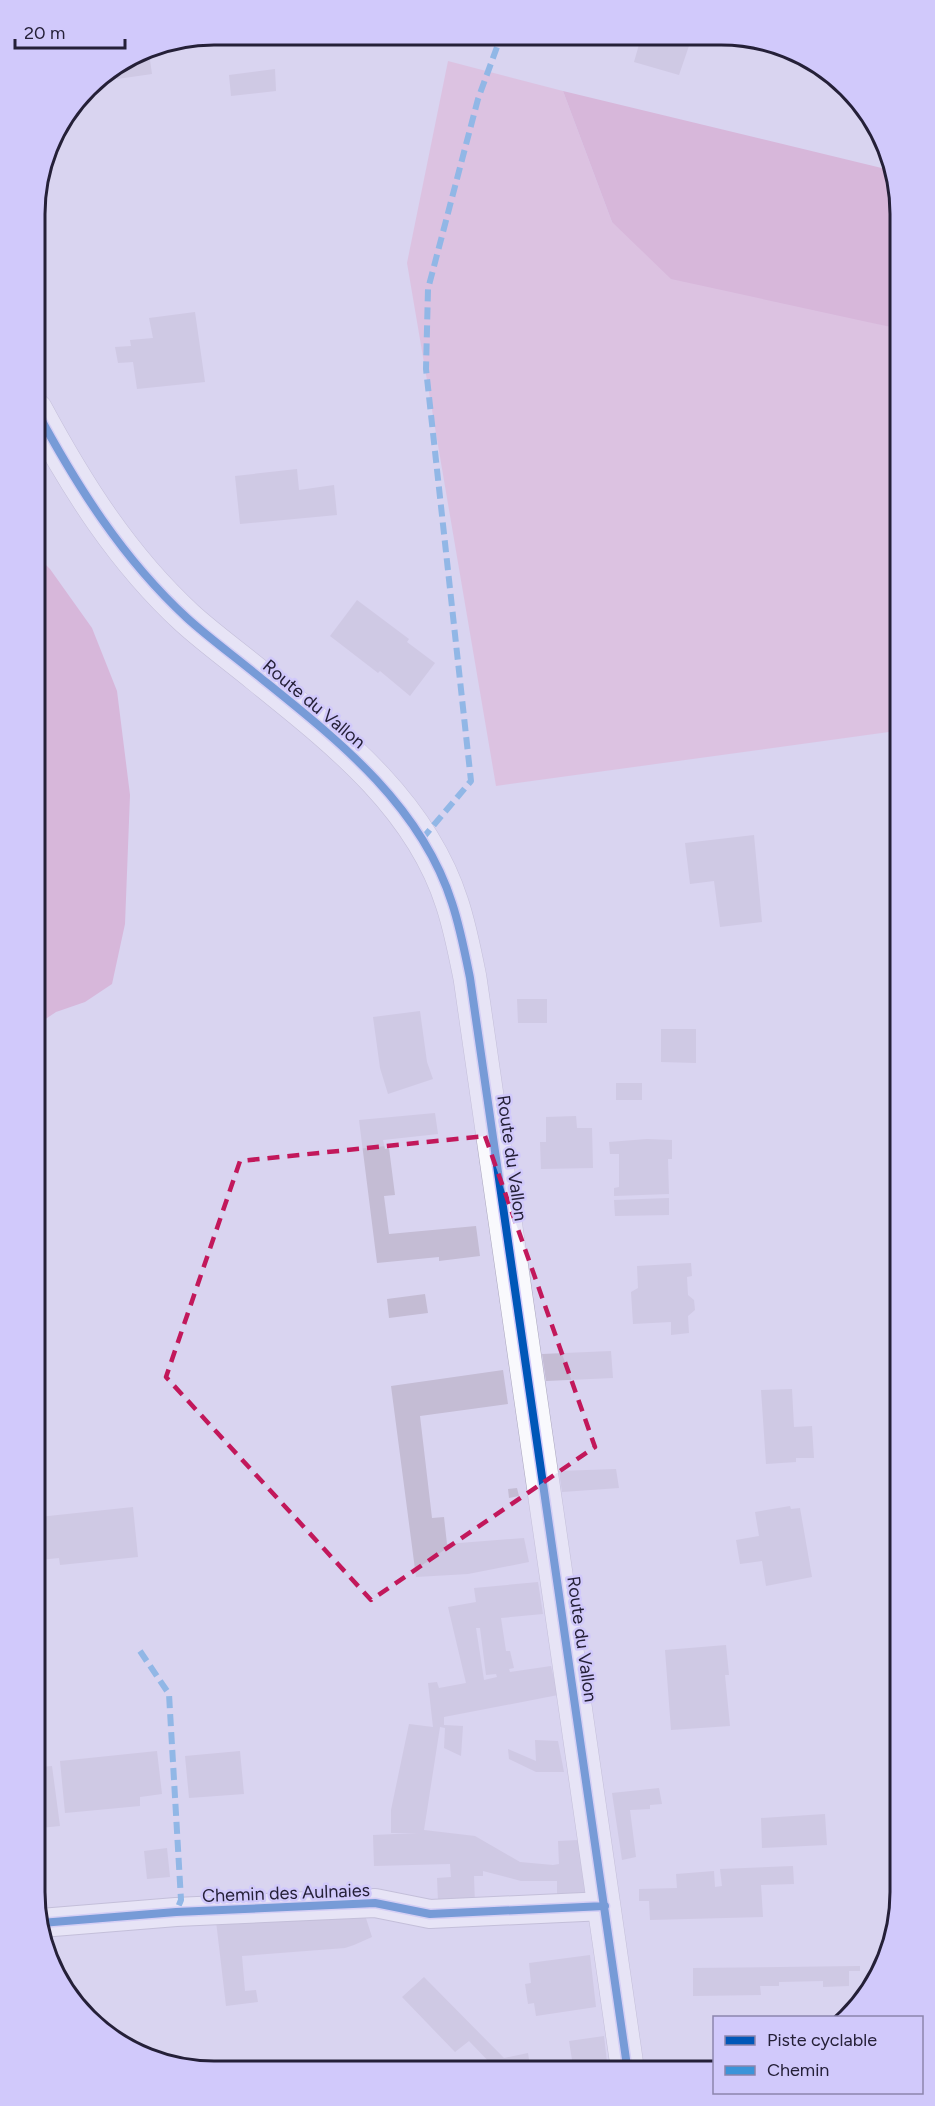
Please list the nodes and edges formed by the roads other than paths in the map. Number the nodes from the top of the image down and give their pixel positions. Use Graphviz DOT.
graph roads {
  1 [pos="45,427"];
  2 [pos="604,1906"];
  3 [pos="48,1922"];
  4 [pos="626,2061"];
  1 -- 2 [label="street, Route du Vallon"];
  2 -- 3 [label="street, Chemin des Aulnaies"];
  2 -- 4 [label="street, Route du Vallon"];
}
